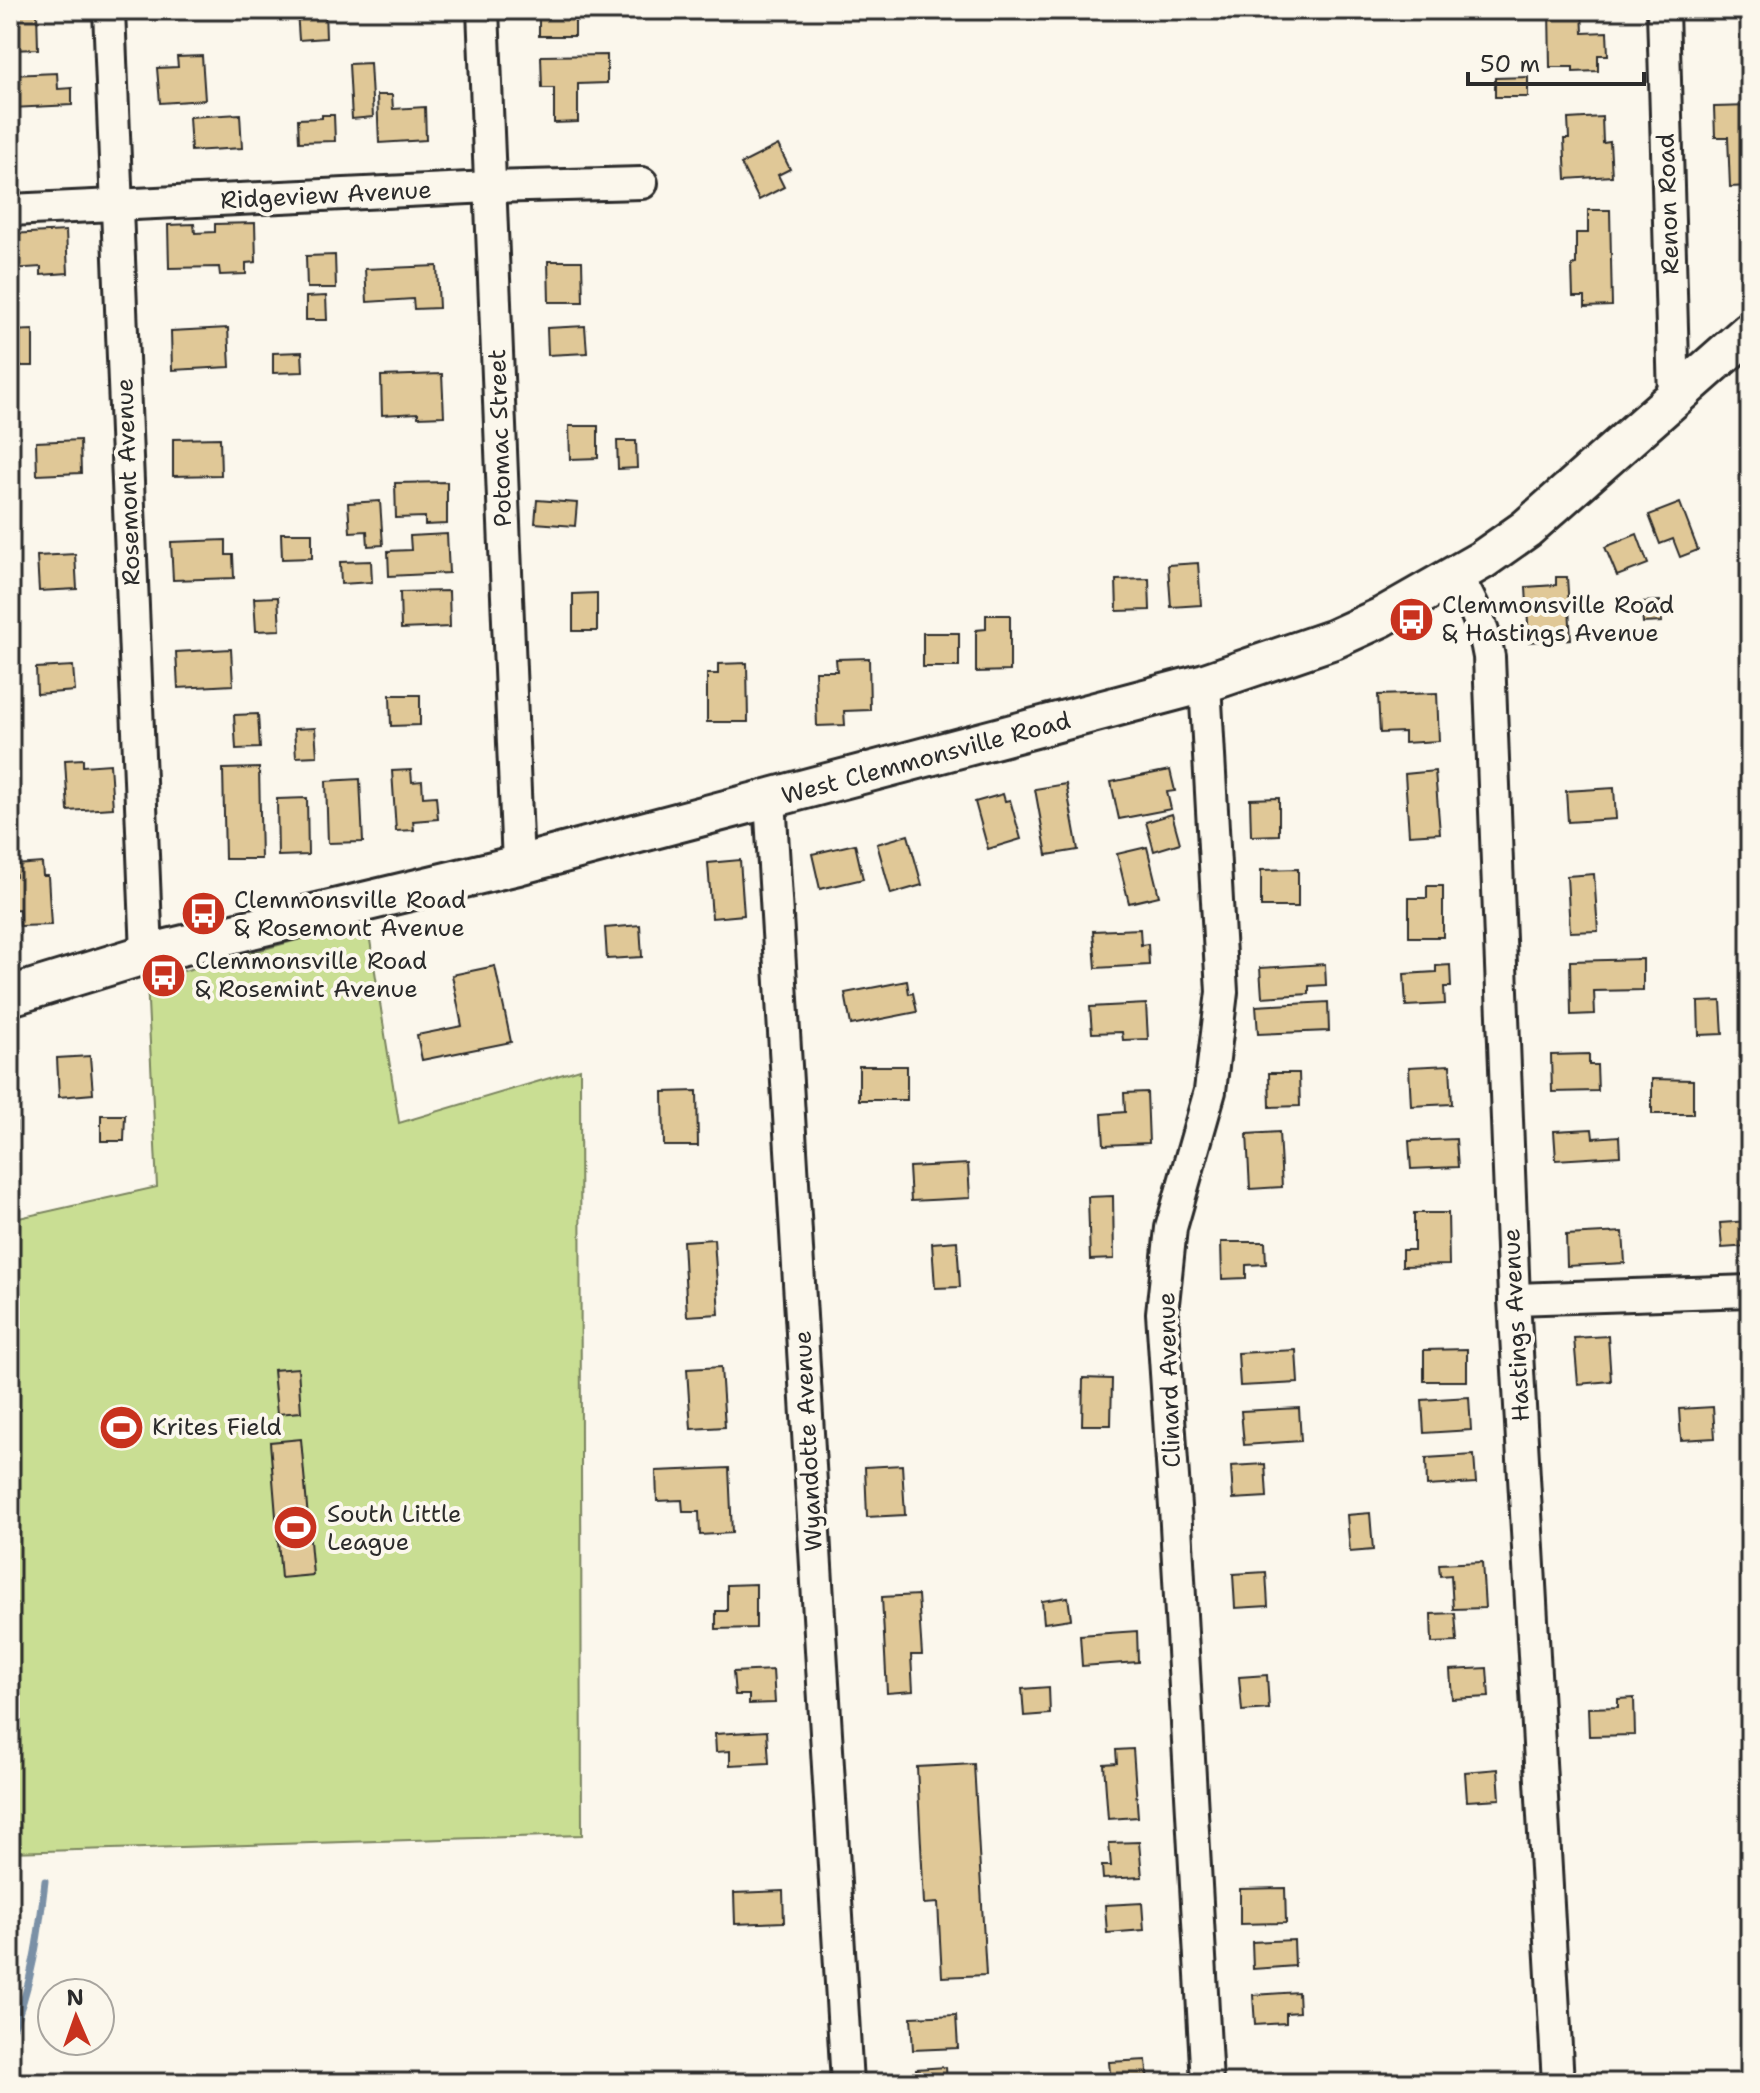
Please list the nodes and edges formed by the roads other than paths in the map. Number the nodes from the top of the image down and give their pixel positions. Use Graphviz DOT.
graph roads {
  1 [pos="109,10"];
  2 [pos="483,10"];
  3 [pos="1663,10"];
  4 [pos="642,183"];
  5 [pos="490,187"];
  6 [pos="118,206"];
  7 [pos="10,210"];
  8 [pos="1750,331"];
  9 [pos="1674,398"];
  10 [pos="1456,575"];
  11 [pos="1205,683"];
  12 [pos="770,799"];
  13 [pos="518,865"];
  14 [pos="147,954"];
  15 [pos="10,996"];
  16 [pos="1750,1291"];
  17 [pos="1514,1299"];
  18 [pos="847,2083"];
  19 [pos="1207,2083"];
  20 [pos="1558,2083"];
  1 -- 6 [label="street, Rosemont Avenue"];
  2 -- 5 [label="street, Potomac Street"];
  3 -- 9 [label="street, Renon Road"];
  4 -- 5 [label="street, Ridgeview Avenue"];
  5 -- 6 [label="street, Ridgeview Avenue"];
  5 -- 13 [label="street, Potomac Street"];
  6 -- 7 [label="street, Ridgeview Avenue"];
  6 -- 14 [label="street, Rosemont Avenue"];
  8 -- 9 [label="main road, West Clemmonsville Road"];
  9 -- 10 [label="main road, West Clemmonsville Road"];
  10 -- 11 [label="main road, West Clemmonsville Road"];
  10 -- 17 [label="street, Hastings Avenue"];
  11 -- 12 [label="main road, West Clemmonsville Road"];
  11 -- 19 [label="street, Clinard Avenue"];
  12 -- 13 [label="main road, West Clemmonsville Road"];
  12 -- 18 [label="street, Wyandotte Avenue"];
  13 -- 14 [label="main road, West Clemmonsville Road"];
  14 -- 15 [label="main road, West Clemmonsville Road"];
  16 -- 17 [label="street"];
  17 -- 20 [label="street, Hastings Avenue"];
}
